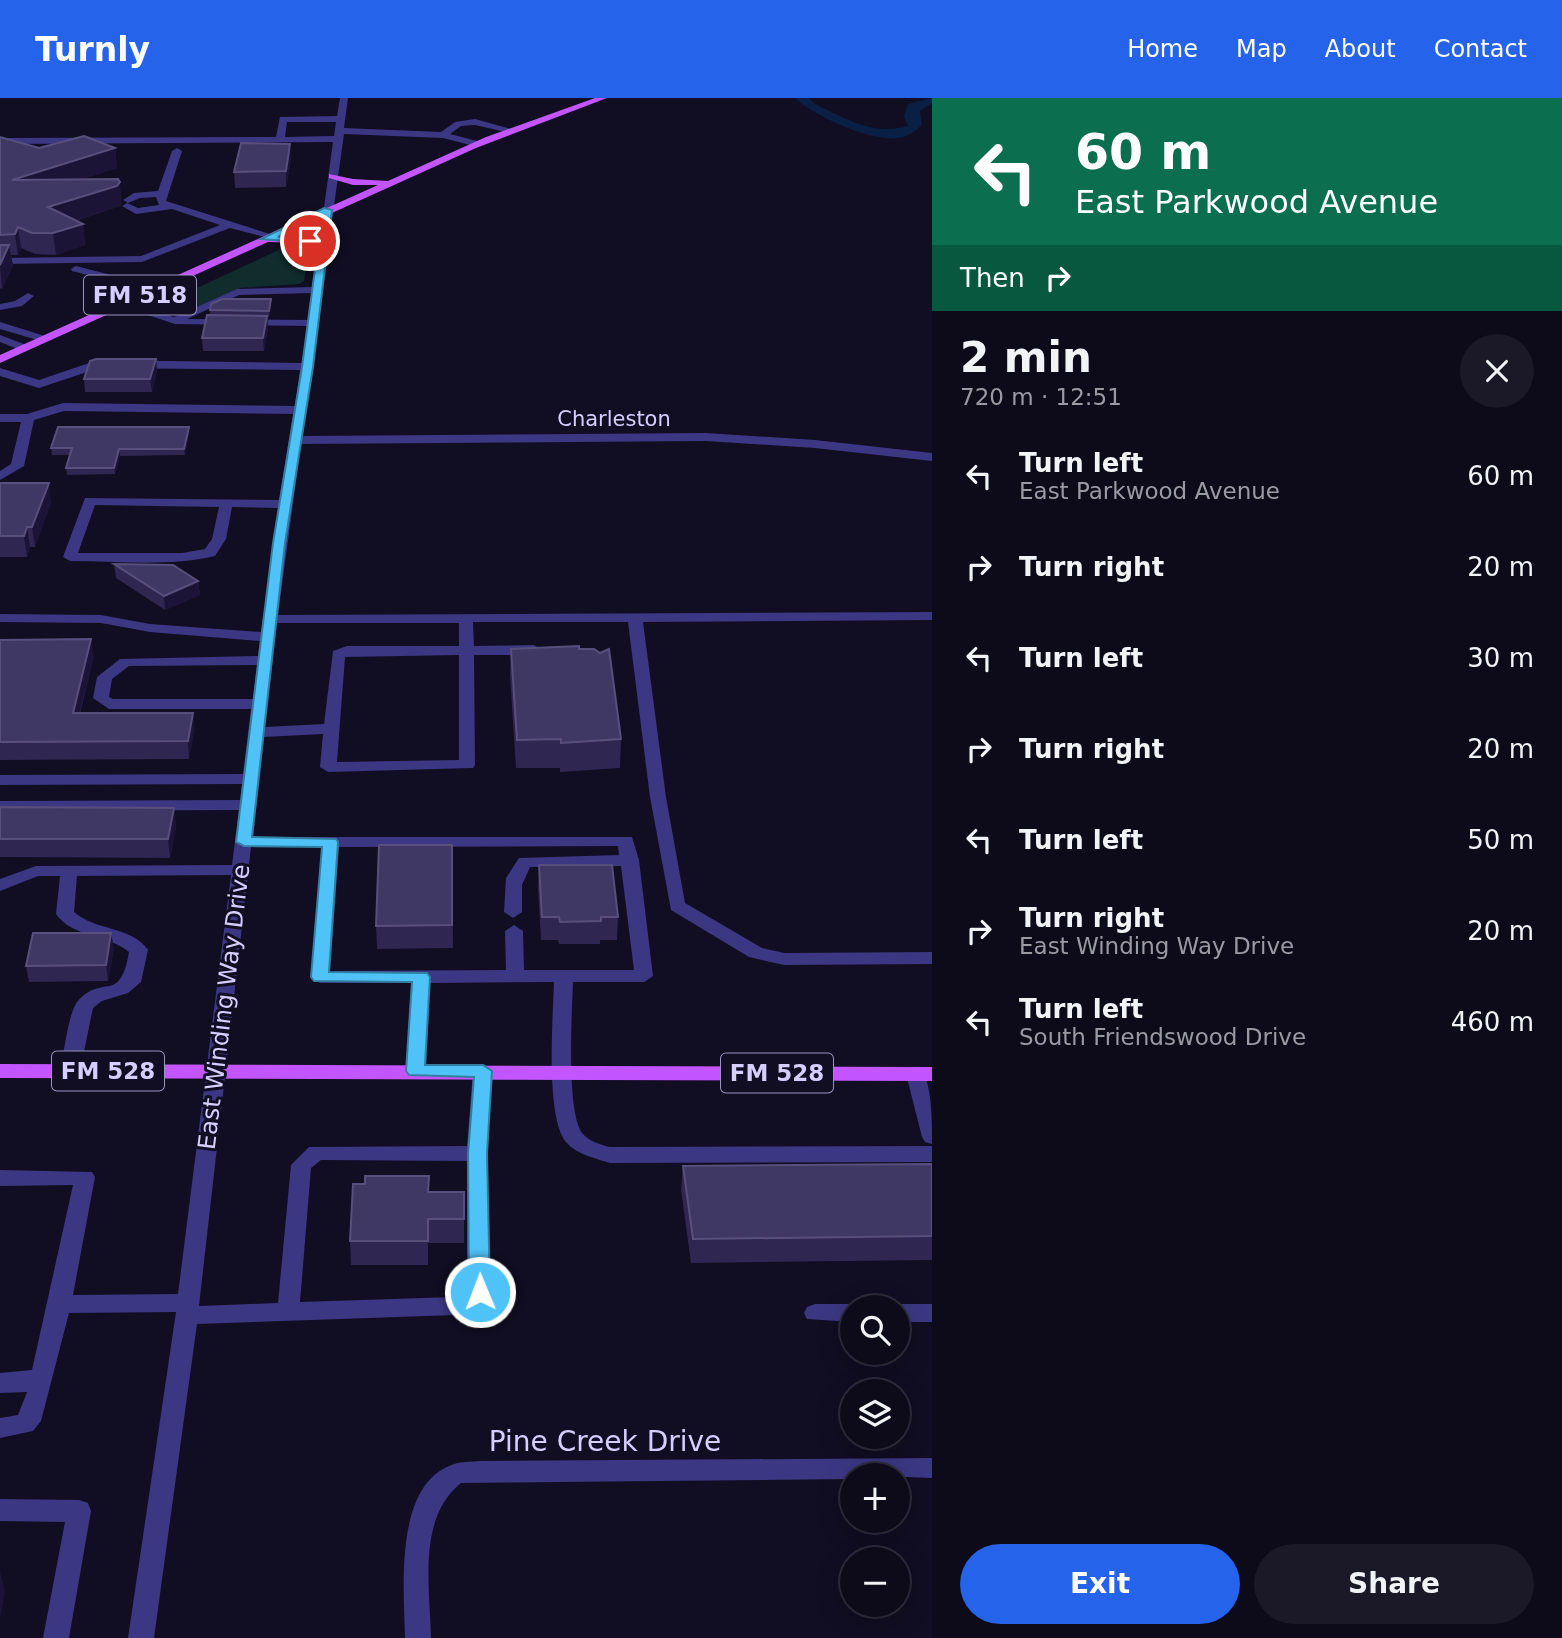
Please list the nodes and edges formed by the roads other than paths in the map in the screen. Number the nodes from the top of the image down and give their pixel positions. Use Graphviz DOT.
graph roads {
  1 [pos="344,98"];
  2 [pos="571,98"];
  3 [pos="603,98"];
  4 [pos="341,119"];
  5 [pos="531,122"];
  6 [pos="510,130"];
  7 [pos="340,135"];
  8 [pos="443,135"];
  9 [pos="280,140"];
  10 [pos="0,141"];
  11 [pos="478,144"];
  12 [pos="177,151"];
  13 [pos="257,151"];
  14 [pos="271,151"];
  15 [pos="0,152"];
  16 [pos="284,152"];
  17 [pos="323,152"];
  18 [pos="337,152"];
  19 [pos="332,176"];
  20 [pos="391,182"];
  21 [pos="162,194"];
  22 [pos="169,207"];
  23 [pos="327,210"];
  24 [pos="229,225"];
  25 [pos="267,238"];
  26 [pos="321,247"];
  27 [pos="0,261"];
  28 [pos="0,269"];
  29 [pos="154,289"];
  30 [pos="318,290"];
  31 [pos="237,292"];
  32 [pos="261,292"];
  33 [pos="28,296"];
  34 [pos="120,304"];
  35 [pos="235,305"];
  36 [pos="1,307"];
  37 [pos="258,315"];
  38 [pos="175,321"];
  39 [pos="313,323"];
  40 [pos="0,325"];
  41 [pos="0,338"];
  42 [pos="44,339"];
  43 [pos="25,348"];
  44 [pos="0,359"];
  45 [pos="307,367"];
  46 [pos="0,372"];
  47 [pos="300,410"];
  48 [pos="0,418"];
  49 [pos="28,418"];
  50 [pos="296,440"];
  51 [pos="932,457"];
  52 [pos="0,476"];
  53 [pos="286,504"];
  54 [pos="226,505"];
  55 [pos="932,616"];
  56 [pos="635,617"];
  57 [pos="0,618"];
  58 [pos="466,618"];
  59 [pos="270,619"];
  60 [pos="268,637"];
  61 [pos="545,650"];
  62 [pos="467,651"];
  63 [pos="265,660"];
  64 [pos="260,704"];
  65 [pos="330,729"];
  66 [pos="257,732"];
  67 [pos="251,779"];
  68 [pos="0,780"];
  69 [pos="248,805"];
  70 [pos="0,806"];
  71 [pos="244,842"];
  72 [pos="331,842"];
  73 [pos="630,860"];
  74 [pos="240,870"];
  75 [pos="69,871"];
  76 [pos="0,885"];
  77 [pos="932,958"];
  78 [pos="515,976"];
  79 [pos="564,976"];
  80 [pos="421,977"];
  81 [pos="0,1071"];
  82 [pos="70,1071"];
  83 [pos="217,1071"];
  84 [pos="415,1071"];
  85 [pos="483,1071"];
  86 [pos="562,1072"];
  87 [pos="924,1074"];
  88 [pos="932,1137"];
  89 [pos="477,1154"];
  90 [pos="932,1154"];
  91 [pos="0,1178"];
  92 [pos="60,1304"];
  93 [pos="187,1309"];
  94 [pos="288,1311"];
  95 [pos="815,1313"];
  96 [pos="840,1313"];
  97 [pos="910,1313"];
  98 [pos="932,1313"];
  99 [pos="42,1377"];
  100 [pos="0,1383"];
  101 [pos="0,1428"];
  102 [pos="932,1468"];
  103 [pos="0,1510"];
  104 [pos="56,1638"];
  105 [pos="141,1638"];
  106 [pos="418,1638"];
  1 -- 4 [label="street, East Winding Way Drive"];
  2 -- 5 [label="main road, FM 518"];
  3 -- 5 [label="main road, FM 518"];
  4 -- 7 [label="street, East Winding Way Drive"];
  4 -- 9 [label="street"];
  5 -- 6 [label="main road, FM 518"];
  6 -- 8 [label="street"];
  6 -- 11 [label="main road, FM 518"];
  7 -- 8 [label="street"];
  7 -- 9 [label="street"];
  7 -- 18 [label="street, East Winding Way Drive"];
  8 -- 11 [label="street"];
  9 -- 10 [label="street"];
  11 -- 20 [label="main road, FM 518"];
  12 -- 13 [label="street"];
  12 -- 15 [label="street"];
  12 -- 21 [label="street"];
  14 -- 16 [label="street"];
  17 -- 18 [label="street"];
  18 -- 19 [label="street, East Winding Way Drive"];
  19 -- 20 [label="main road"];
  19 -- 23 [label="street, East Winding Way Drive"];
  20 -- 23 [label="main road, FM 518"];
  21 -- 22 [label="street"];
  21 -- 22 [label="street"];
  22 -- 24 [label="street"];
  23 -- 25 [label="main road, FM 518"];
  23 -- 26 [label="street, East Winding Way Drive"];
  24 -- 25 [label="street"];
  24 -- 27 [label="street"];
  25 -- 26 [label="main road"];
  25 -- 29 [label="main road, FM 518"];
  26 -- 30 [label="street, East Winding Way Drive"];
  28 -- 29 [label="street"];
  29 -- 34 [label="main road, FM 518"];
  30 -- 32 [label="street"];
  30 -- 39 [label="street, East Winding Way Drive"];
  31 -- 32 [label="street"];
  31 -- 35 [label="street"];
  31 -- 38 [label="street"];
  32 -- 37 [label="street"];
  33 -- 36 [label="street"];
  34 -- 38 [label="street"];
  34 -- 42 [label="main road, FM 518"];
  37 -- 38 [label="street"];
  37 -- 39 [label="street"];
  39 -- 45 [label="street, East Winding Way Drive"];
  40 -- 42 [label="street"];
  41 -- 43 [label="street"];
  42 -- 43 [label="main road, FM 518"];
  43 -- 44 [label="main road, FM 518"];
  45 -- 46 [label="street"];
  45 -- 47 [label="street, East Winding Way Drive"];
  47 -- 49 [label="street"];
  47 -- 50 [label="street, East Winding Way Drive"];
  48 -- 49 [label="street"];
  49 -- 52 [label="street"];
  50 -- 51 [label="street, Charleston"];
  50 -- 53 [label="street, East Winding Way Drive"];
  53 -- 54 [label="street"];
  53 -- 59 [label="street, East Winding Way Drive"];
  54 -- 54 [label="street"];
  55 -- 56 [label="street"];
  56 -- 58 [label="street"];
  56 -- 77 [label="street"];
  57 -- 60 [label="street"];
  58 -- 59 [label="street"];
  58 -- 62 [label="street"];
  59 -- 60 [label="street, East Winding Way Drive"];
  60 -- 63 [label="street, East Winding Way Drive"];
  61 -- 62 [label="street"];
  62 -- 65 [label="street"];
  62 -- 65 [label="street"];
  63 -- 64 [label="street, East Winding Way Drive"];
  63 -- 64 [label="street"];
  64 -- 66 [label="street, East Winding Way Drive"];
  65 -- 66 [label="street"];
  66 -- 67 [label="street, East Winding Way Drive"];
  67 -- 68 [label="street"];
  67 -- 69 [label="street, East Winding Way Drive"];
  69 -- 70 [label="street"];
  69 -- 71 [label="street, East Winding Way Drive"];
  71 -- 72 [label="street"];
  71 -- 74 [label="street, East Winding Way Drive"];
  72 -- 73 [label="street"];
  72 -- 80 [label="street"];
  73 -- 78 [label="street"];
  73 -- 79 [label="street"];
  74 -- 75 [label="street"];
  74 -- 83 [label="street, East Winding Way Drive"];
  75 -- 76 [label="street"];
  75 -- 82 [label="street"];
  78 -- 79 [label="street"];
  78 -- 80 [label="street"];
  79 -- 86 [label="street"];
  80 -- 84 [label="street"];
  81 -- 82 [label="main road, FM 528"];
  82 -- 83 [label="main road, FM 528"];
  83 -- 84 [label="main road, FM 528"];
  83 -- 93 [label="street, East Winding Way Drive"];
  84 -- 85 [label="main road, FM 528"];
  85 -- 86 [label="main road, FM 528"];
  85 -- 89 [label="street"];
  86 -- 87 [label="main road, FM 528"];
  86 -- 90 [label="street"];
  87 -- 88 [label="street"];
  89 -- 94 [label="street"];
  89 -- 94 [label="street"];
  91 -- 92 [label="street"];
  92 -- 93 [label="street"];
  92 -- 99 [label="street"];
  93 -- 94 [label="street"];
  93 -- 105 [label="street, East Winding Way Drive"];
  95 -- 96 [label="street"];
  97 -- 98 [label="street"];
  99 -- 100 [label="street"];
  99 -- 101 [label="street"];
  102 -- 106 [label="street, Pine Creek Drive"];
  103 -- 104 [label="street"];
}
